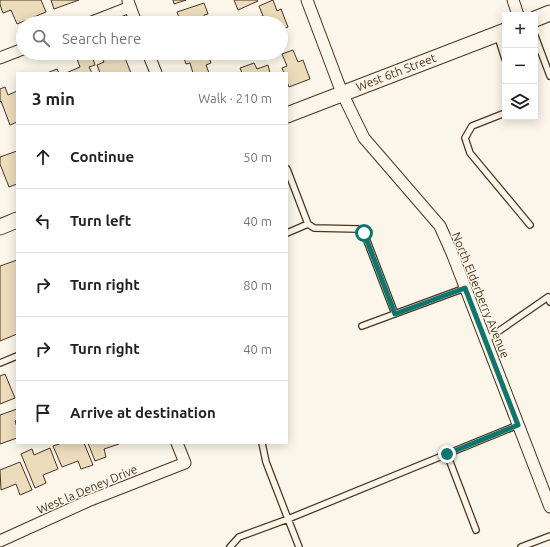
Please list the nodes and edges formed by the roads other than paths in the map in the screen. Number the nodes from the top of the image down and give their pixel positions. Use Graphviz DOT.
graph roads {
  1 [pos="307,0"];
  2 [pos="512,0"];
  3 [pos="129,3"];
  4 [pos="517,12"];
  5 [pos="550,13"];
  6 [pos="103,16"];
  7 [pos="134,16"];
  8 [pos="538,18"];
  9 [pos="501,32"];
  10 [pos="538,44"];
  11 [pos="503,48"];
  12 [pos="16,52"];
  13 [pos="0,58"];
  14 [pos="151,60"];
  15 [pos="156,72"];
  16 [pos="550,76"];
  17 [pos="342,92"];
  18 [pos="502,114"];
  19 [pos="288,115"];
  20 [pos="288,172"];
  21 [pos="16,220"];
  22 [pos="308,224"];
  23 [pos="530,225"];
  24 [pos="0,227"];
  25 [pos="288,233"];
  26 [pos="465,288"];
  27 [pos="550,302"];
  28 [pos="395,314"];
  29 [pos="362,326"];
  30 [pos="486,340"];
  31 [pos="16,356"];
  32 [pos="0,363"];
  33 [pos="518,425"];
  34 [pos="177,444"];
  35 [pos="262,444"];
  36 [pos="447,454"];
  37 [pos="550,507"];
  38 [pos="288,519"];
  39 [pos="476,530"];
  40 [pos="550,536"];
  41 [pos="0,540"];
  42 [pos="230,547"];
  43 [pos="299,547"];
  44 [pos="521,547"];
  1 -- 17 [label="street, North Elderberry Avenue"];
  2 -- 4 [label="street"];
  3 -- 6 [label="street"];
  3 -- 7 [label="street"];
  5 -- 8 [label="street"];
  9 -- 11 [label="lane"];
  9 -- 17 [label="street, West 6th Street"];
  10 -- 16 [label="lane"];
  12 -- 13 [label="street"];
  14 -- 15 [label="street"];
  17 -- 19 [label="street, West 6th Street"];
  17 -- 26 [label="street, North Elderberry Avenue"];
  18 -- 23 [label="lane"];
  20 -- 22 [label="lane"];
  21 -- 24 [label="street"];
  22 -- 25 [label="lane"];
  22 -- 28 [label="lane"];
  26 -- 28 [label="lane"];
  26 -- 30 [label="street, North Elderberry Avenue"];
  27 -- 30 [label="lane"];
  28 -- 29 [label="lane"];
  30 -- 33 [label="street, North Elderberry Avenue"];
  31 -- 32 [label="lane"];
  33 -- 36 [label="lane"];
  33 -- 37 [label="street, North Elderberry Avenue"];
  34 -- 41 [label="street, West la Deney Drive"];
  35 -- 38 [label="lane"];
  36 -- 38 [label="lane"];
  36 -- 39 [label="lane"];
  38 -- 42 [label="lane"];
  38 -- 43 [label="lane"];
  40 -- 44 [label="lane"];
}
